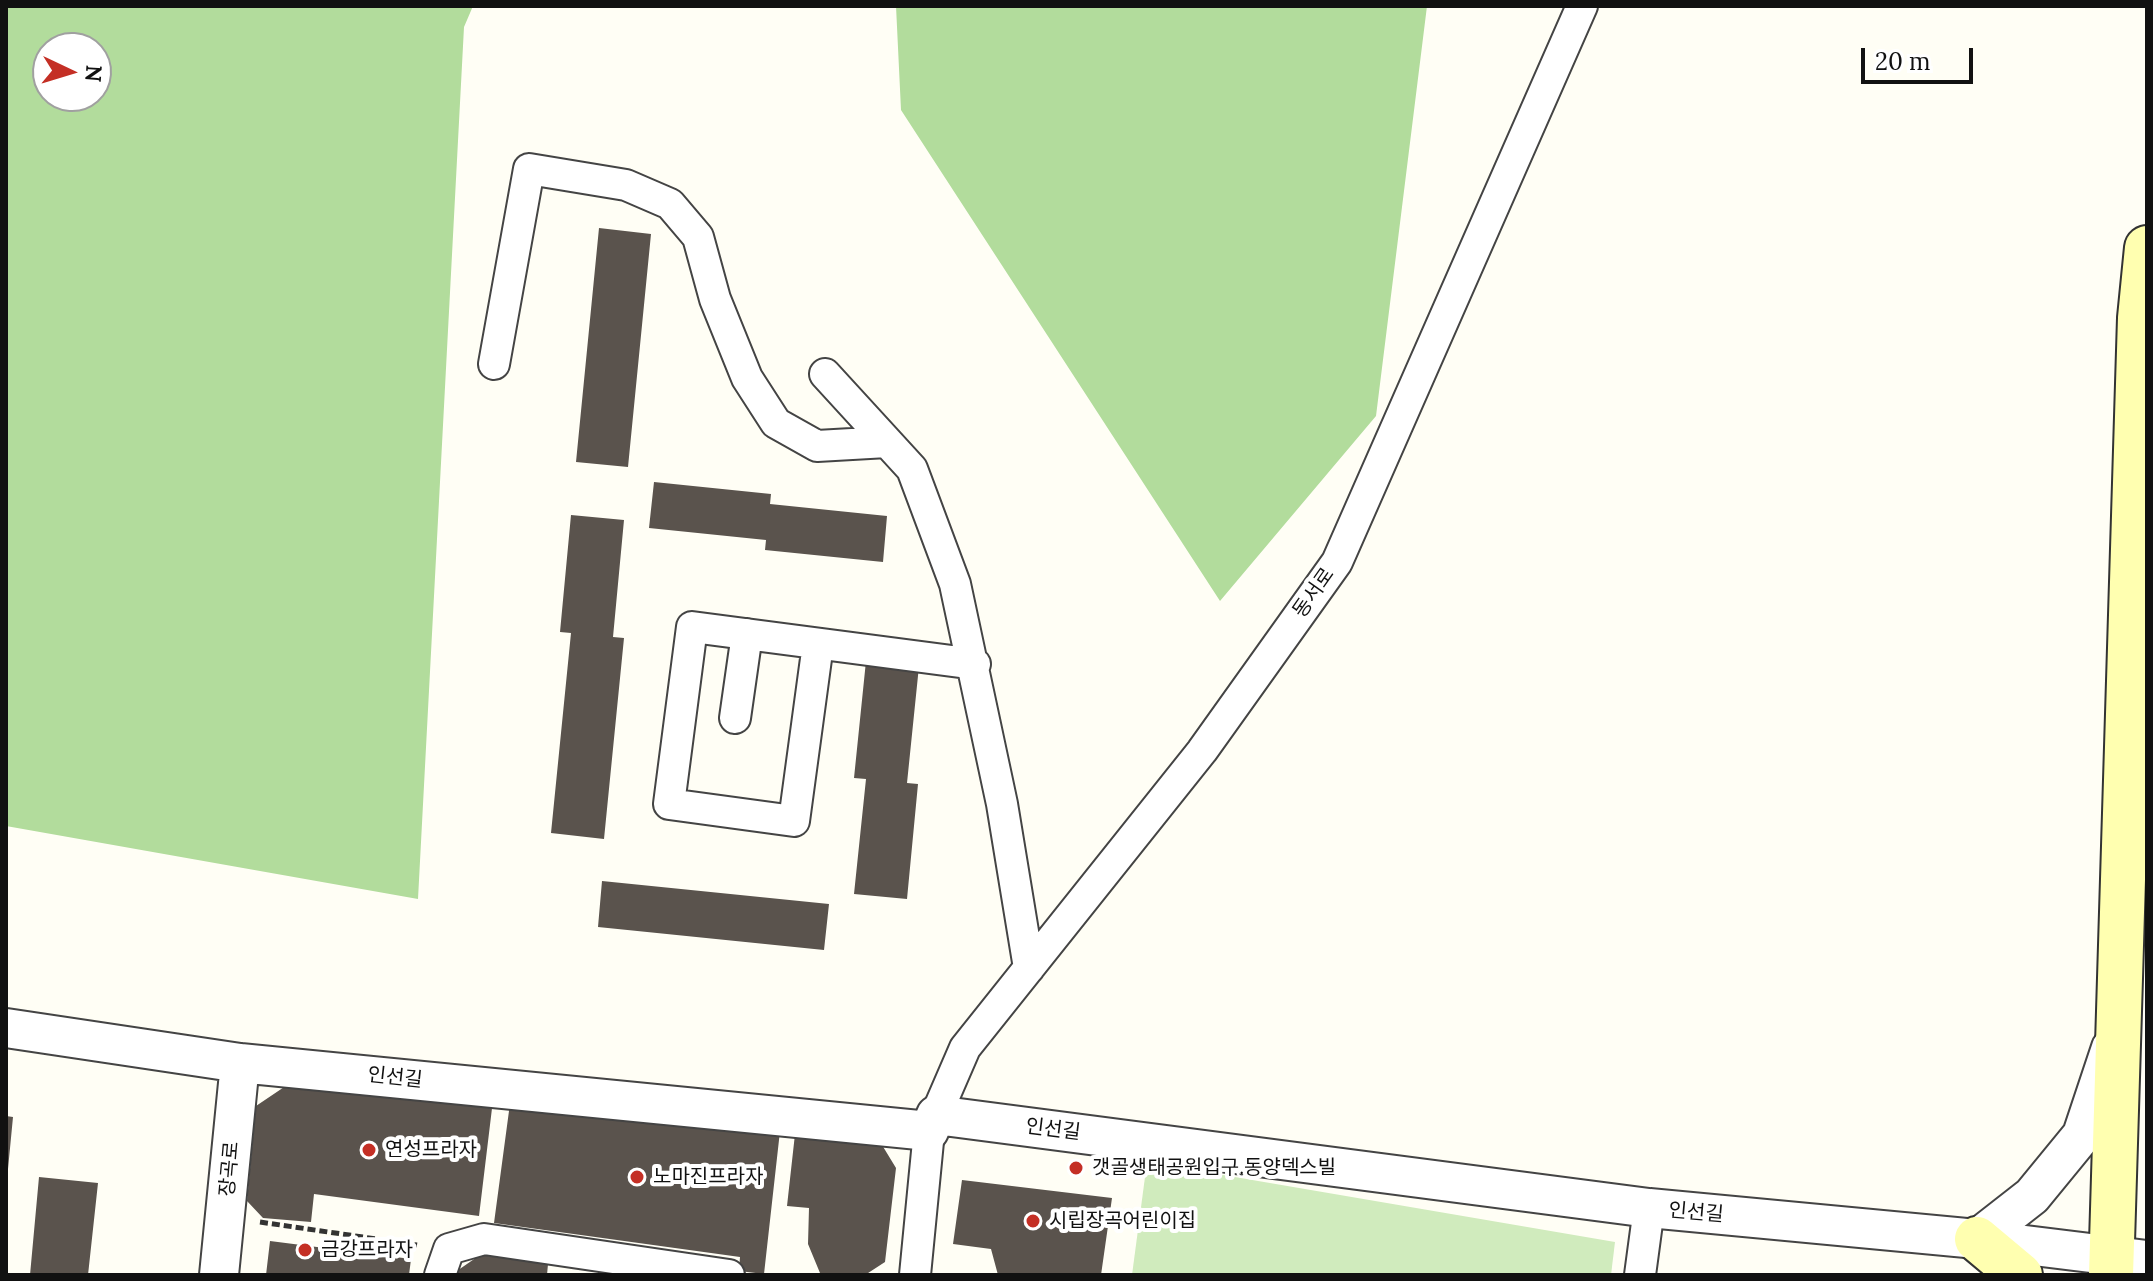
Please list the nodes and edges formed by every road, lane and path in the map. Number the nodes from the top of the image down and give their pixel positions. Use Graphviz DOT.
graph roads {
  1 [pos="1582,6"];
  2 [pos="2147,248"];
  3 [pos="494,364"];
  4 [pos="825,374"];
  5 [pos="887,442"];
  6 [pos="747,634"];
  7 [pos="818,644"];
  8 [pos="975,664"];
  9 [pos="735,718"];
  10 [pos="1029,968"];
  11 [pos="6,1028"];
  12 [pos="2117,1030"];
  13 [pos="240,1063"];
  14 [pos="933,1123"];
  15 [pos="1649,1208"];
  16 [pos="226,1216"];
  17 [pos="1977,1239"];
  18 [pos="445,1262"];
  19 [pos="2123,1264"];
  20 [pos="663,1270"];
  21 [pos="219,1275"];
  22 [pos="729,1275"];
  23 [pos="915,1275"];
  24 [pos="1640,1275"];
  25 [pos="2020,1275"];
  1 -- 10 [label="street, 동서로"];
  2 -- 12 [label="main road"];
  3 -- 5 [label="street"];
  4 -- 5 [label="street"];
  5 -- 8 [label="street"];
  6 -- 7 [label="street"];
  6 -- 7 [label="street"];
  6 -- 9 [label="street"];
  7 -- 8 [label="street"];
  8 -- 10 [label="street"];
  10 -- 14 [label="street, 동서로"];
  11 -- 13 [label="street, 인선길"];
  12 -- 17 [label="street"];
  12 -- 19 [label="main road"];
  13 -- 14 [label="street, 인선길"];
  13 -- 16 [label="street, 장곡로"];
  14 -- 15 [label="street, 인선길"];
  14 -- 23 [label="street, 동서로"];
  15 -- 17 [label="street, 인선길"];
  15 -- 24 [label="street"];
  16 -- 18 [label="path"];
  16 -- 21 [label="street, 장곡로"];
  17 -- 19 [label="street, 인선길"];
  17 -- 25 [label="main road"];
  18 -- 20 [label="street"];
  20 -- 22 [label="street"];
}
